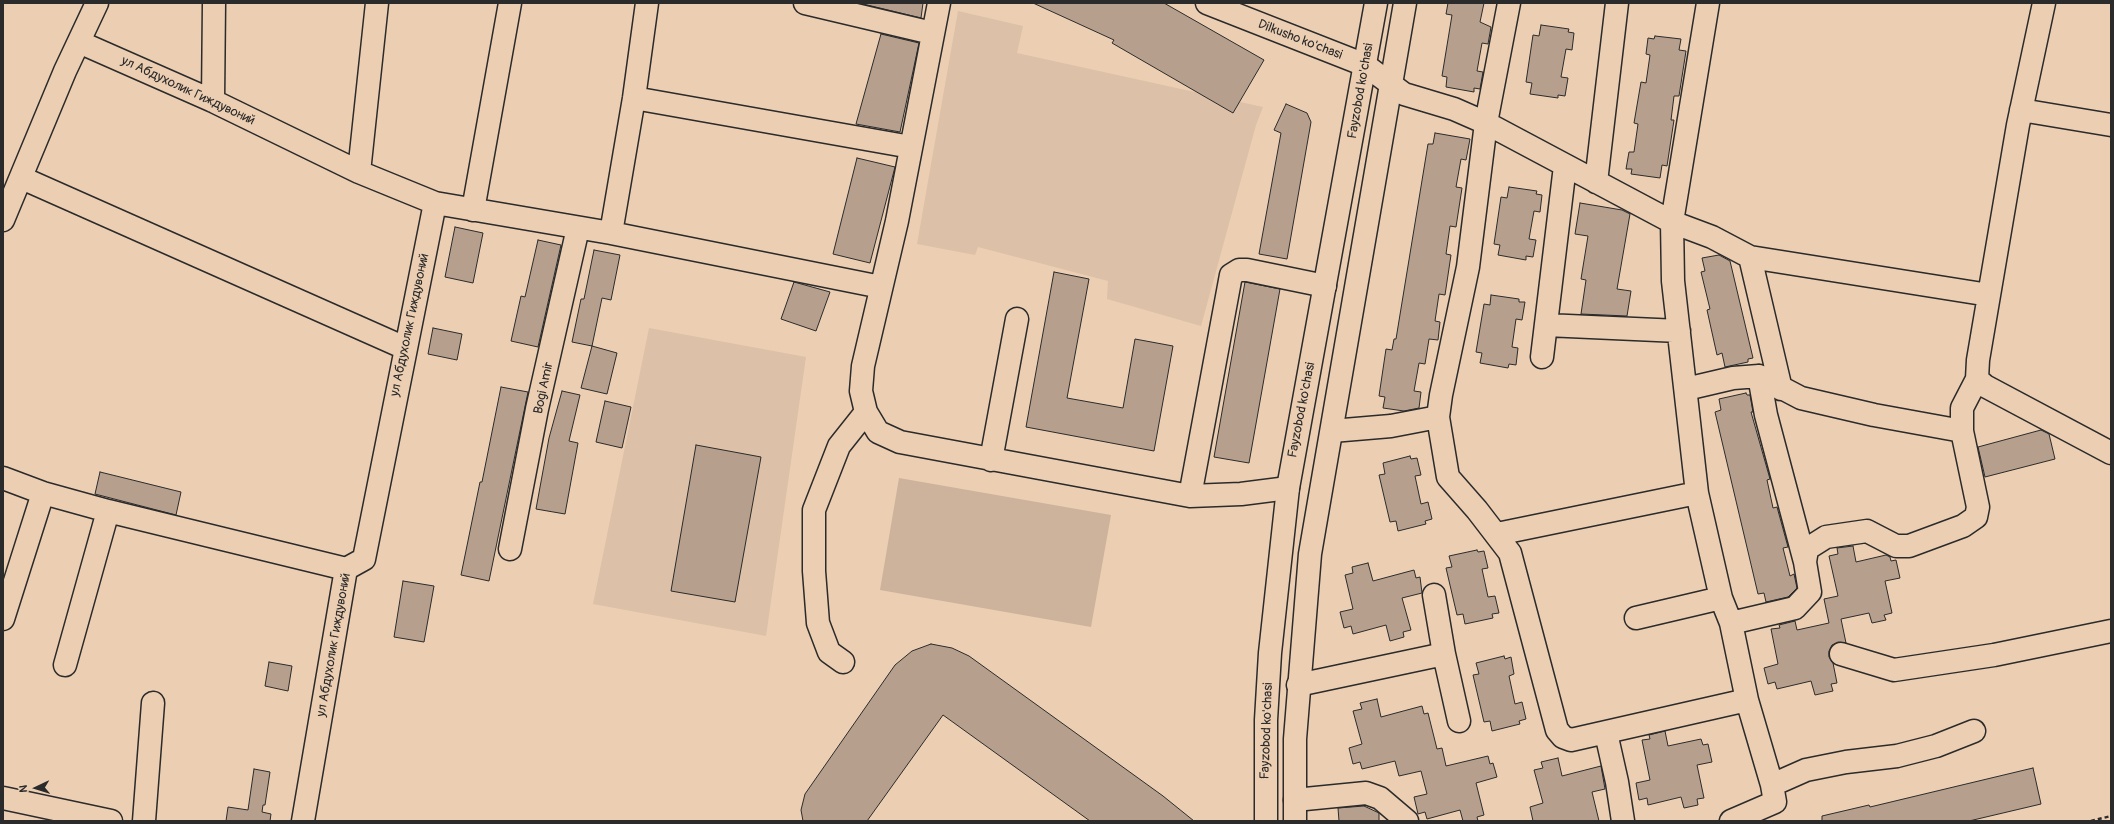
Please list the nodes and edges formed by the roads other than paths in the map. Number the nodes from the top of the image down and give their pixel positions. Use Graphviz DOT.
graph roads {
  1 [pos="97,3"];
  2 [pos="214,3"];
  3 [pos="377,3"];
  4 [pos="510,3"];
  5 [pos="647,3"];
  6 [pos="805,3"];
  7 [pos="939,3"];
  8 [pos="1207,3"];
  9 [pos="1376,3"];
  10 [pos="1405,3"];
  11 [pos="1509,3"];
  12 [pos="1617,3"];
  13 [pos="1708,3"];
  14 [pos="2044,3"];
  15 [pos="1240,10"];
  16 [pos="932,33"];
  17 [pos="79,42"];
  18 [pos="1366,65"];
  19 [pos="1390,82"];
  20 [pos="634,98"];
  21 [pos="213,101"];
  22 [pos="2021,110"];
  23 [pos="1486,123"];
  24 [pos="2111,125"];
  25 [pos="911,147"];
  26 [pos="1565,166"];
  27 [pos="359,172"];
  28 [pos="22,178"];
  29 [pos="1596,182"];
  30 [pos="435,203"];
  31 [pos="473,210"];
  32 [pos="3,220"];
  33 [pos="1672,222"];
  34 [pos="578,228"];
  35 [pos="611,233"];
  36 [pos="1750,257"];
  37 [pos="1325,286"];
  38 [pos="881,287"];
  39 [pos="1989,295"];
  40 [pos="1017,319"];
  41 [pos="1546,325"];
  42 [pos="1679,330"];
  43 [pos="405,348"];
  44 [pos="1542,357"];
  45 [pos="1759,376"];
  46 [pos="1977,378"];
  47 [pos="1686,389"];
  48 [pos="1781,389"];
  49 [pos="866,412"];
  50 [pos="1438,417"];
  51 [pos="1332,431"];
  52 [pos="1962,431"];
  53 [pos="2111,453"];
  54 [pos="991,460"];
  55 [pos="3,478"];
  56 [pos="1288,488"];
  57 [pos="42,493"];
  58 [pos="1697,493"];
  59 [pos="1190,496"];
  60 [pos="108,512"];
  61 [pos="1497,534"];
  62 [pos="510,549"];
  63 [pos="1805,562"];
  64 [pos="346,569"];
  65 [pos="1434,594"];
  66 [pos="1721,598"];
  67 [pos="1636,618"];
  68 [pos="3,619"];
  69 [pos="1730,623"];
  70 [pos="2111,631"];
  71 [pos="1444,654"];
  72 [pos="1841,654"];
  73 [pos="843,662"];
  74 [pos="65,665"];
  75 [pos="1298,685"];
  76 [pos="1747,700"];
  77 [pos="152,703"];
  78 [pos="1459,722"];
  79 [pos="1974,731"];
  80 [pos="1606,733"];
  81 [pos="1772,785"];
  82 [pos="3,798"];
  83 [pos="1295,811"];
  84 [pos="111,821"];
  85 [pos="144,821"];
  86 [pos="303,821"];
  87 [pos="1266,821"];
  88 [pos="1407,821"];
  89 [pos="1623,821"];
  90 [pos="1731,821"];
  1 -- 17 [label="street"];
  2 -- 21 [label="street"];
  3 -- 27 [label="street"];
  4 -- 31 [label="street"];
  5 -- 20 [label="street"];
  6 -- 16 [label="street"];
  7 -- 16 [label="street"];
  8 -- 15 [label="street, Dilkusho ko'chasi"];
  9 -- 18 [label="street, Fayzobod ko'chasi"];
  10 -- 19 [label="street"];
  11 -- 23 [label="street"];
  12 -- 29 [label="street"];
  13 -- 33 [label="street"];
  14 -- 22 [label="street"];
  15 -- 18 [label="street, Dilkusho ko'chasi"];
  16 -- 25 [label="street"];
  17 -- 21 [label="street, ул Абдухолик Гиждувоний"];
  17 -- 28 [label="street"];
  18 -- 19 [label="street, Dilkusho ko'chasi"];
  18 -- 37 [label="street, Fayzobod ko'chasi"];
  19 -- 23 [label="street, Dilkusho ko'chasi"];
  19 -- 51 [label="street"];
  20 -- 25 [label="street"];
  20 -- 35 [label="street"];
  21 -- 27 [label="street, ул Абдухолик Гиждувоний"];
  22 -- 24 [label="street"];
  22 -- 39 [label="street"];
  23 -- 26 [label="street, Dilkusho ko'chasi"];
  23 -- 50 [label="street"];
  25 -- 38 [label="street"];
  26 -- 29 [label="street, Dilkusho ko'chasi"];
  26 -- 41 [label="street"];
  27 -- 30 [label="street, ул Абдухолик Гиждувоний"];
  28 -- 32 [label="street"];
  28 -- 43 [label="street"];
  29 -- 33 [label="street, Dilkusho ko'chasi"];
  30 -- 31 [label="street"];
  30 -- 43 [label="street, ул Абдухолик Гиждувоний"];
  31 -- 34 [label="street"];
  33 -- 36 [label="street, Dilkusho ko'chasi"];
  33 -- 42 [label="street"];
  34 -- 35 [label="street"];
  34 -- 62 [label="street"];
  35 -- 38 [label="street"];
  36 -- 39 [label="street, Dilkusho ko'chasi"];
  36 -- 48 [label="street"];
  37 -- 56 [label="street, Fayzobod ko'chasi"];
  37 -- 59 [label="street"];
  38 -- 49 [label="street"];
  39 -- 46 [label="street"];
  40 -- 54 [label="street"];
  41 -- 42 [label="street"];
  41 -- 44 [label="street"];
  42 -- 47 [label="street"];
  43 -- 64 [label="street, ул Абдухолик Гиждувоний"];
  45 -- 47 [label="street"];
  45 -- 48 [label="street"];
  45 -- 63 [label="street"];
  46 -- 52 [label="street"];
  46 -- 53 [label="street"];
  47 -- 58 [label="street"];
  48 -- 52 [label="street"];
  49 -- 54 [label="street"];
  49 -- 73 [label="street"];
  50 -- 51 [label="street"];
  50 -- 61 [label="street"];
  51 -- 75 [label="street"];
  52 -- 63 [label="street"];
  54 -- 59 [label="street"];
  55 -- 57 [label="street"];
  56 -- 59 [label="street"];
  56 -- 87 [label="street, Fayzobod ko'chasi"];
  57 -- 60 [label="street"];
  57 -- 68 [label="street"];
  58 -- 61 [label="street"];
  58 -- 66 [label="street"];
  60 -- 64 [label="street"];
  60 -- 74 [label="street"];
  61 -- 80 [label="street"];
  63 -- 69 [label="street"];
  64 -- 86 [label="street, ул Абдухолик Гиждувоний"];
  65 -- 71 [label="street"];
  66 -- 67 [label="street"];
  66 -- 69 [label="street"];
  69 -- 76 [label="street"];
  70 -- 72 [label="street"];
  71 -- 75 [label="street"];
  71 -- 78 [label="street"];
  75 -- 83 [label="street"];
  76 -- 80 [label="street"];
  76 -- 81 [label="street"];
  77 -- 85 [label="street"];
  79 -- 81 [label="street"];
  80 -- 89 [label="street"];
  81 -- 90 [label="street"];
  82 -- 84 [label="street"];
  83 -- 88 [label="street"];
}
